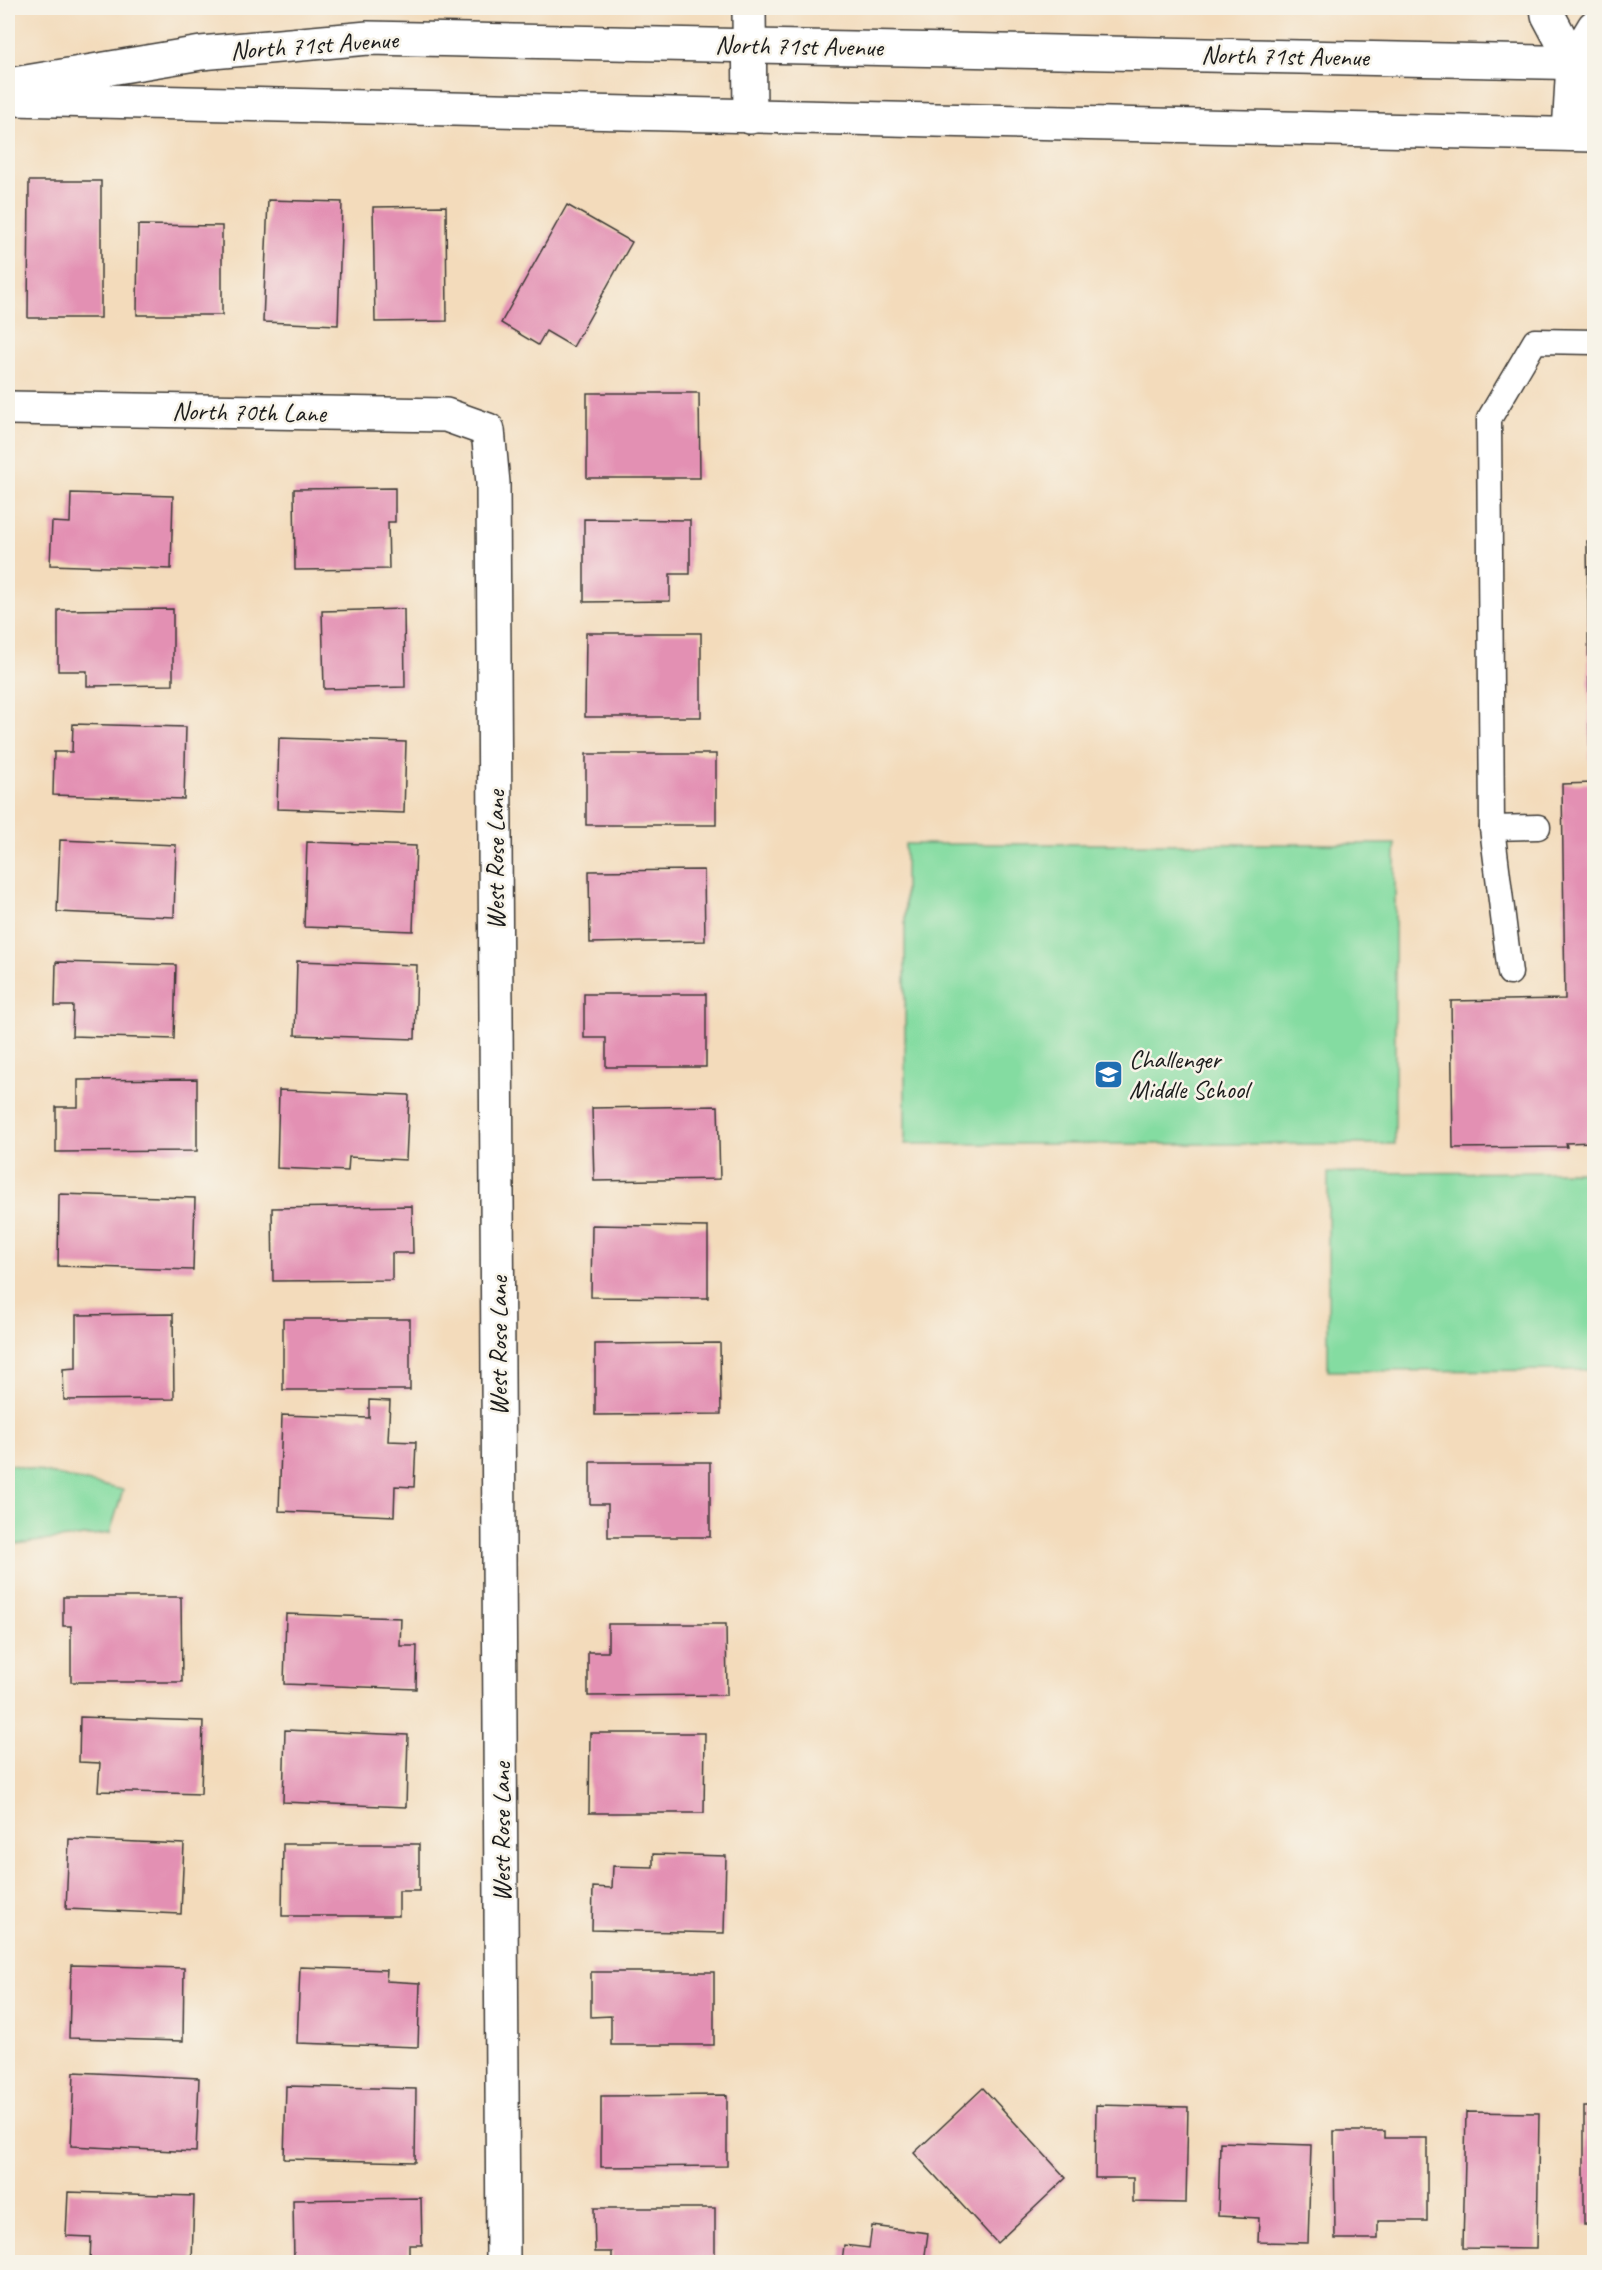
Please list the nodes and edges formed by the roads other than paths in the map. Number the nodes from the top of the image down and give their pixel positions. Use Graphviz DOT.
graph roads {
  1 [pos="749,8"];
  2 [pos="1547,8"];
  3 [pos="1594,27"];
  4 [pos="750,45"];
  5 [pos="1584,63"];
  6 [pos="8,85"];
  7 [pos="8,99"];
  8 [pos="750,117"];
  9 [pos="1582,134"];
  10 [pos="1594,342"];
  11 [pos="8,408"];
  12 [pos="488,430"];
  13 [pos="1538,827"];
  14 [pos="1492,828"];
  15 [pos="1510,973"];
  16 [pos="503,2262"];
  1 -- 4 [label="street"];
  2 -- 5 [label="street"];
  3 -- 5 [label="street"];
  4 -- 5 [label="street, North 71st Avenue"];
  4 -- 6 [label="street, North 71st Avenue"];
  4 -- 8 [label="street"];
  5 -- 9 [label="street"];
  7 -- 8 [label="street, North 71st Avenue"];
  8 -- 9 [label="street, North 71st Avenue"];
  10 -- 14 [label="lane"];
  11 -- 12 [label="street, North 70th Lane"];
  12 -- 16 [label="street, West Rose Lane"];
  13 -- 14 [label="lane"];
  14 -- 15 [label="lane"];
}
